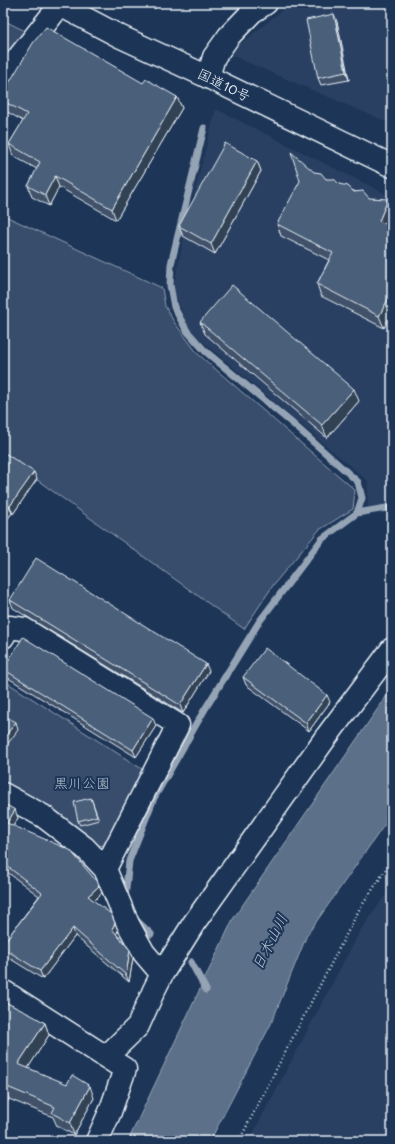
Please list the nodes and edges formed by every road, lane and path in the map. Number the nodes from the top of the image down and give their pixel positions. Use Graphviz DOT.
graph roads {
  1 [pos="266,3"];
  2 [pos="58,4"];
  3 [pos="3,77"];
  4 [pos="208,77"];
  5 [pos="392,166"];
  6 [pos="5,629"];
  7 [pos="392,649"];
  8 [pos="3,794"];
  9 [pos="392,860"];
  10 [pos="105,869"];
  11 [pos="162,974"];
  12 [pos="3,990"];
  13 [pos="106,1057"];
  14 [pos="97,1141"];
  15 [pos="239,1141"];
  1 -- 4 [label="main road"];
  2 -- 3 [label="main road"];
  2 -- 4 [label="main road, 国道10号"];
  4 -- 5 [label="main road, 国道10号"];
  6 -- 10 [label="main road"];
  7 -- 11 [label="main road"];
  8 -- 10 [label="main road"];
  9 -- 15 [label="path"];
  10 -- 11 [label="main road"];
  11 -- 13 [label="main road"];
  12 -- 13 [label="main road"];
  13 -- 14 [label="main road"];
}
